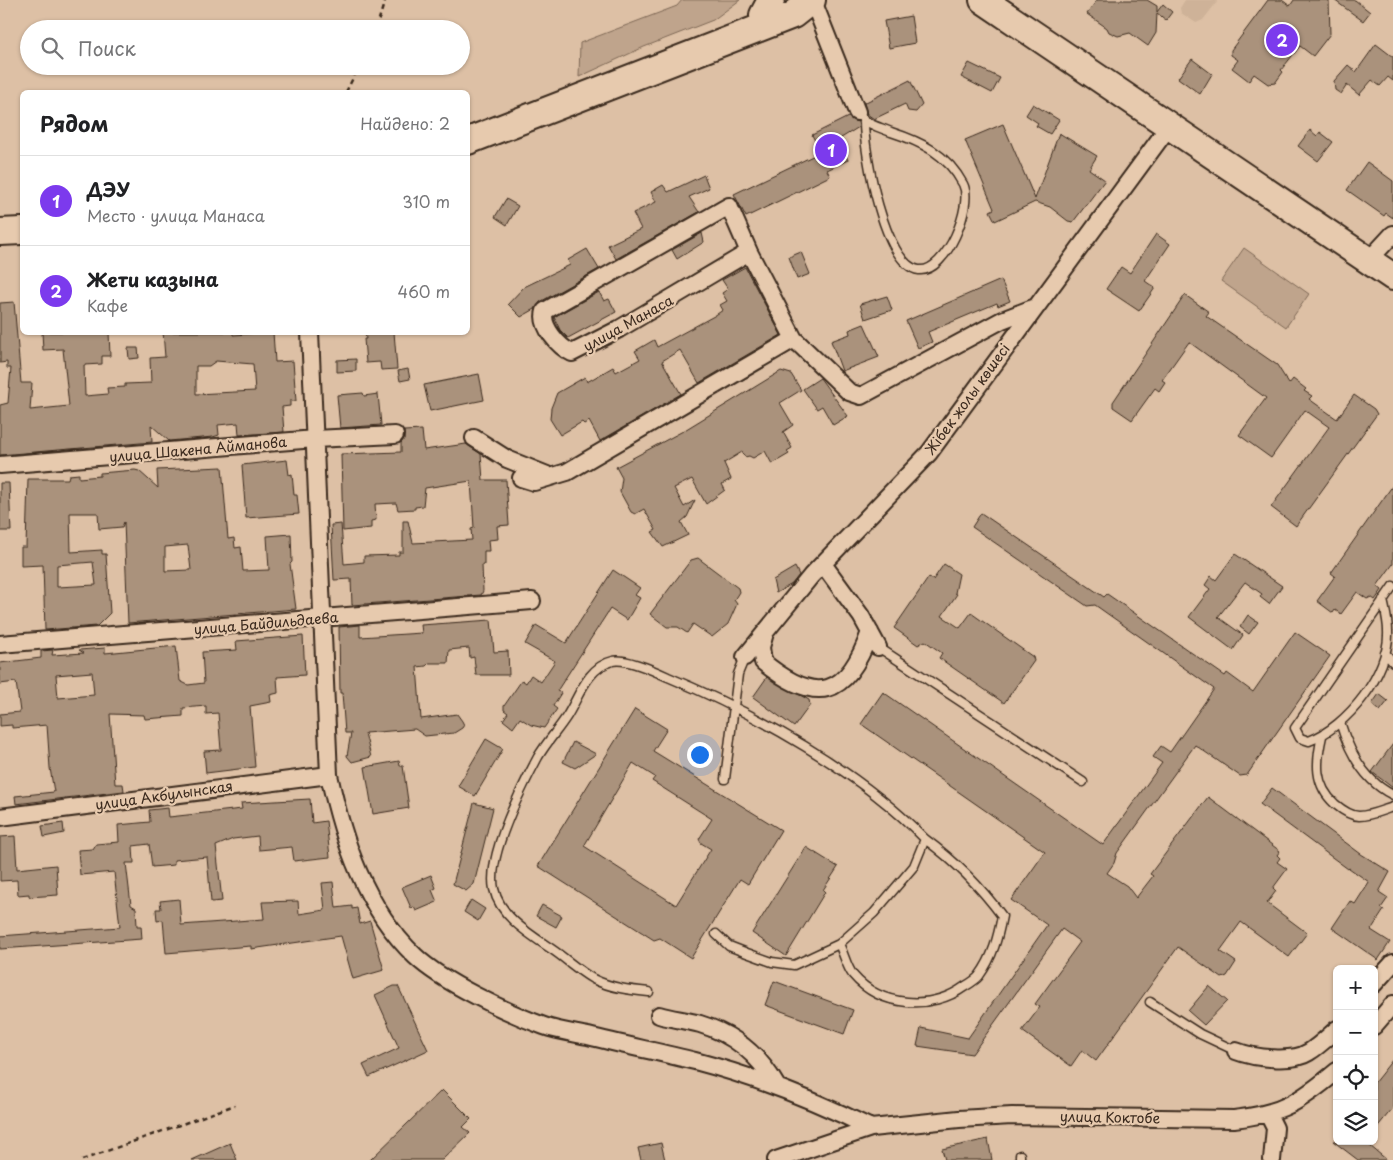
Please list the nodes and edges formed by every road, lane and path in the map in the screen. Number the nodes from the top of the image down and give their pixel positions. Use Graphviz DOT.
graph roads {
  1 [pos="385,0"];
  2 [pos="983,0"];
  3 [pos="807,4"];
  4 [pos="767,8"];
  5 [pos="379,20"];
  6 [pos="726,41"];
  7 [pos="354,75"];
  8 [pos="347,90"];
  9 [pos="860,117"];
  10 [pos="1170,125"];
  11 [pos="470,140"];
  12 [pos="20,231"];
  13 [pos="0,232"];
  14 [pos="1393,234"];
  15 [pos="749,252"];
  16 [pos="1369,260"];
  17 [pos="1393,277"];
  18 [pos="1033,308"];
  19 [pos="310,335"];
  20 [pos="794,339"];
  21 [pos="395,435"];
  22 [pos="474,438"];
  23 [pos="315,439"];
  24 [pos="0,465"];
  25 [pos="554,477"];
  26 [pos="521,478"];
  27 [pos="823,564"];
  28 [pos="1393,586"];
  29 [pos="1383,600"];
  30 [pos="532,601"];
  31 [pos="323,618"];
  32 [pos="870,632"];
  33 [pos="765,633"];
  34 [pos="0,644"];
  35 [pos="878,647"];
  36 [pos="1385,653"];
  37 [pos="745,657"];
  38 [pos="1393,662"];
  39 [pos="734,705"];
  40 [pos="1340,722"];
  41 [pos="1322,736"];
  42 [pos="329,775"];
  43 [pos="724,778"];
  44 [pos="1083,782"];
  45 [pos="1393,796"];
  46 [pos="1393,807"];
  47 [pos="0,817"];
  48 [pos="925,839"];
  49 [pos="716,934"];
  50 [pos="840,944"];
  51 [pos="1393,963"];
  52 [pos="1378,980"];
  53 [pos="649,992"];
  54 [pos="1150,1002"];
  55 [pos="1393,1004"];
  56 [pos="659,1015"];
  57 [pos="1378,1021"];
  58 [pos="1333,1032"];
  59 [pos="1236,1051"];
  60 [pos="1333,1074"];
  61 [pos="776,1085"];
  62 [pos="236,1105"];
  63 [pos="1268,1114"];
  64 [pos="871,1128"];
  65 [pos="82,1160"];
  66 [pos="776,1160"];
  67 [pos="1272,1160"];
  1 -- 5 [label="path"];
  2 -- 10 [label="highway"];
  3 -- 4 [label="highway"];
  3 -- 6 [label="highway"];
  3 -- 9 [label="street"];
  4 -- 6 [label="highway"];
  6 -- 11 [label="highway"];
  7 -- 8 [label="path"];
  9 -- 9 [label="lane"];
  10 -- 16 [label="highway"];
  10 -- 18 [label="street, Жібек жолы көшесі"];
  12 -- 13 [label="highway"];
  14 -- 16 [label="street"];
  15 -- 15 [label="street, улица Манаса"];
  15 -- 20 [label="street"];
  16 -- 17 [label="highway"];
  18 -- 20 [label="street"];
  18 -- 27 [label="street, Жібек жолы көшесі"];
  19 -- 23 [label="street"];
  20 -- 25 [label="street"];
  21 -- 23 [label="street, улица Шакена Айманова"];
  22 -- 25 [label="street"];
  23 -- 24 [label="street, улица Шакена Айманова"];
  23 -- 31 [label="street"];
  25 -- 26 [label="street"];
  27 -- 32 [label="street"];
  27 -- 33 [label="street, Жібек жолы көшесі"];
  28 -- 29 [label="lane"];
  29 -- 36 [label="lane"];
  29 -- 41 [label="lane"];
  30 -- 31 [label="street, улица Байдильдаева"];
  31 -- 34 [label="street, улица Байдильдаева"];
  31 -- 42 [label="street"];
  32 -- 33 [label="street"];
  32 -- 35 [label="street"];
  33 -- 37 [label="street, Жібек жолы көшесі"];
  35 -- 44 [label="lane"];
  36 -- 38 [label="lane"];
  36 -- 40 [label="lane"];
  37 -- 39 [label="lane"];
  39 -- 43 [label="lane"];
  39 -- 48 [label="lane"];
  39 -- 53 [label="lane"];
  40 -- 41 [label="lane"];
  40 -- 45 [label="lane"];
  41 -- 46 [label="lane"];
  42 -- 47 [label="street, улица Акбулынская"];
  42 -- 61 [label="street"];
  48 -- 50 [label="lane"];
  48 -- 50 [label="lane"];
  49 -- 50 [label="lane"];
  51 -- 52 [label="street"];
  54 -- 59 [label="lane"];
  55 -- 57 [label="street"];
  56 -- 61 [label="street"];
  58 -- 59 [label="street"];
  60 -- 63 [label="street, улица Коктобе"];
  61 -- 64 [label="street"];
  62 -- 65 [label="path"];
  63 -- 64 [label="street, улица Коктобе"];
  63 -- 67 [label="street"];
  64 -- 66 [label="street"];
}
